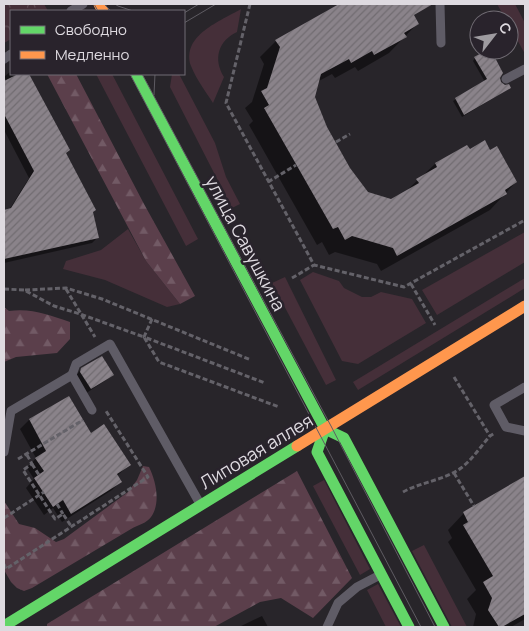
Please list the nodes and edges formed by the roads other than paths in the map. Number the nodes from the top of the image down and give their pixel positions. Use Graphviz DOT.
graph roads {
  1 [pos="440,4"];
  2 [pos="441,43"];
  3 [pos="525,69"];
  4 [pos="137,75"];
  5 [pos="506,79"];
  6 [pos="525,306"];
  7 [pos="72,375"];
  8 [pos="525,387"];
  9 [pos="90,414"];
  10 [pos="325,429"];
  11 [pos="525,432"];
  12 [pos="4,452"];
  13 [pos="201,505"];
  14 [pos="381,574"];
  15 [pos="4,626"];
  16 [pos="327,627"];
  17 [pos="408,627"];
  18 [pos="444,627"];
  1 -- 2 [label="lane"];
  3 -- 5 [label="lane"];
  4 -- 10 [label="main road, улица Савушкина"];
  6 -- 10 [label="main road, Липовая аллея"];
  7 -- 9 [label="lane"];
  7 -- 12 [label="lane"];
  7 -- 13 [label="lane"];
  8 -- 11 [label="lane"];
  10 -- 13 [label="main road, Липовая аллея"];
  10 -- 14 [label="main road"];
  10 -- 18 [label="main road"];
  13 -- 15 [label="main road, Липовая аллея"];
  14 -- 16 [label="lane"];
  14 -- 17 [label="main road"];
}
